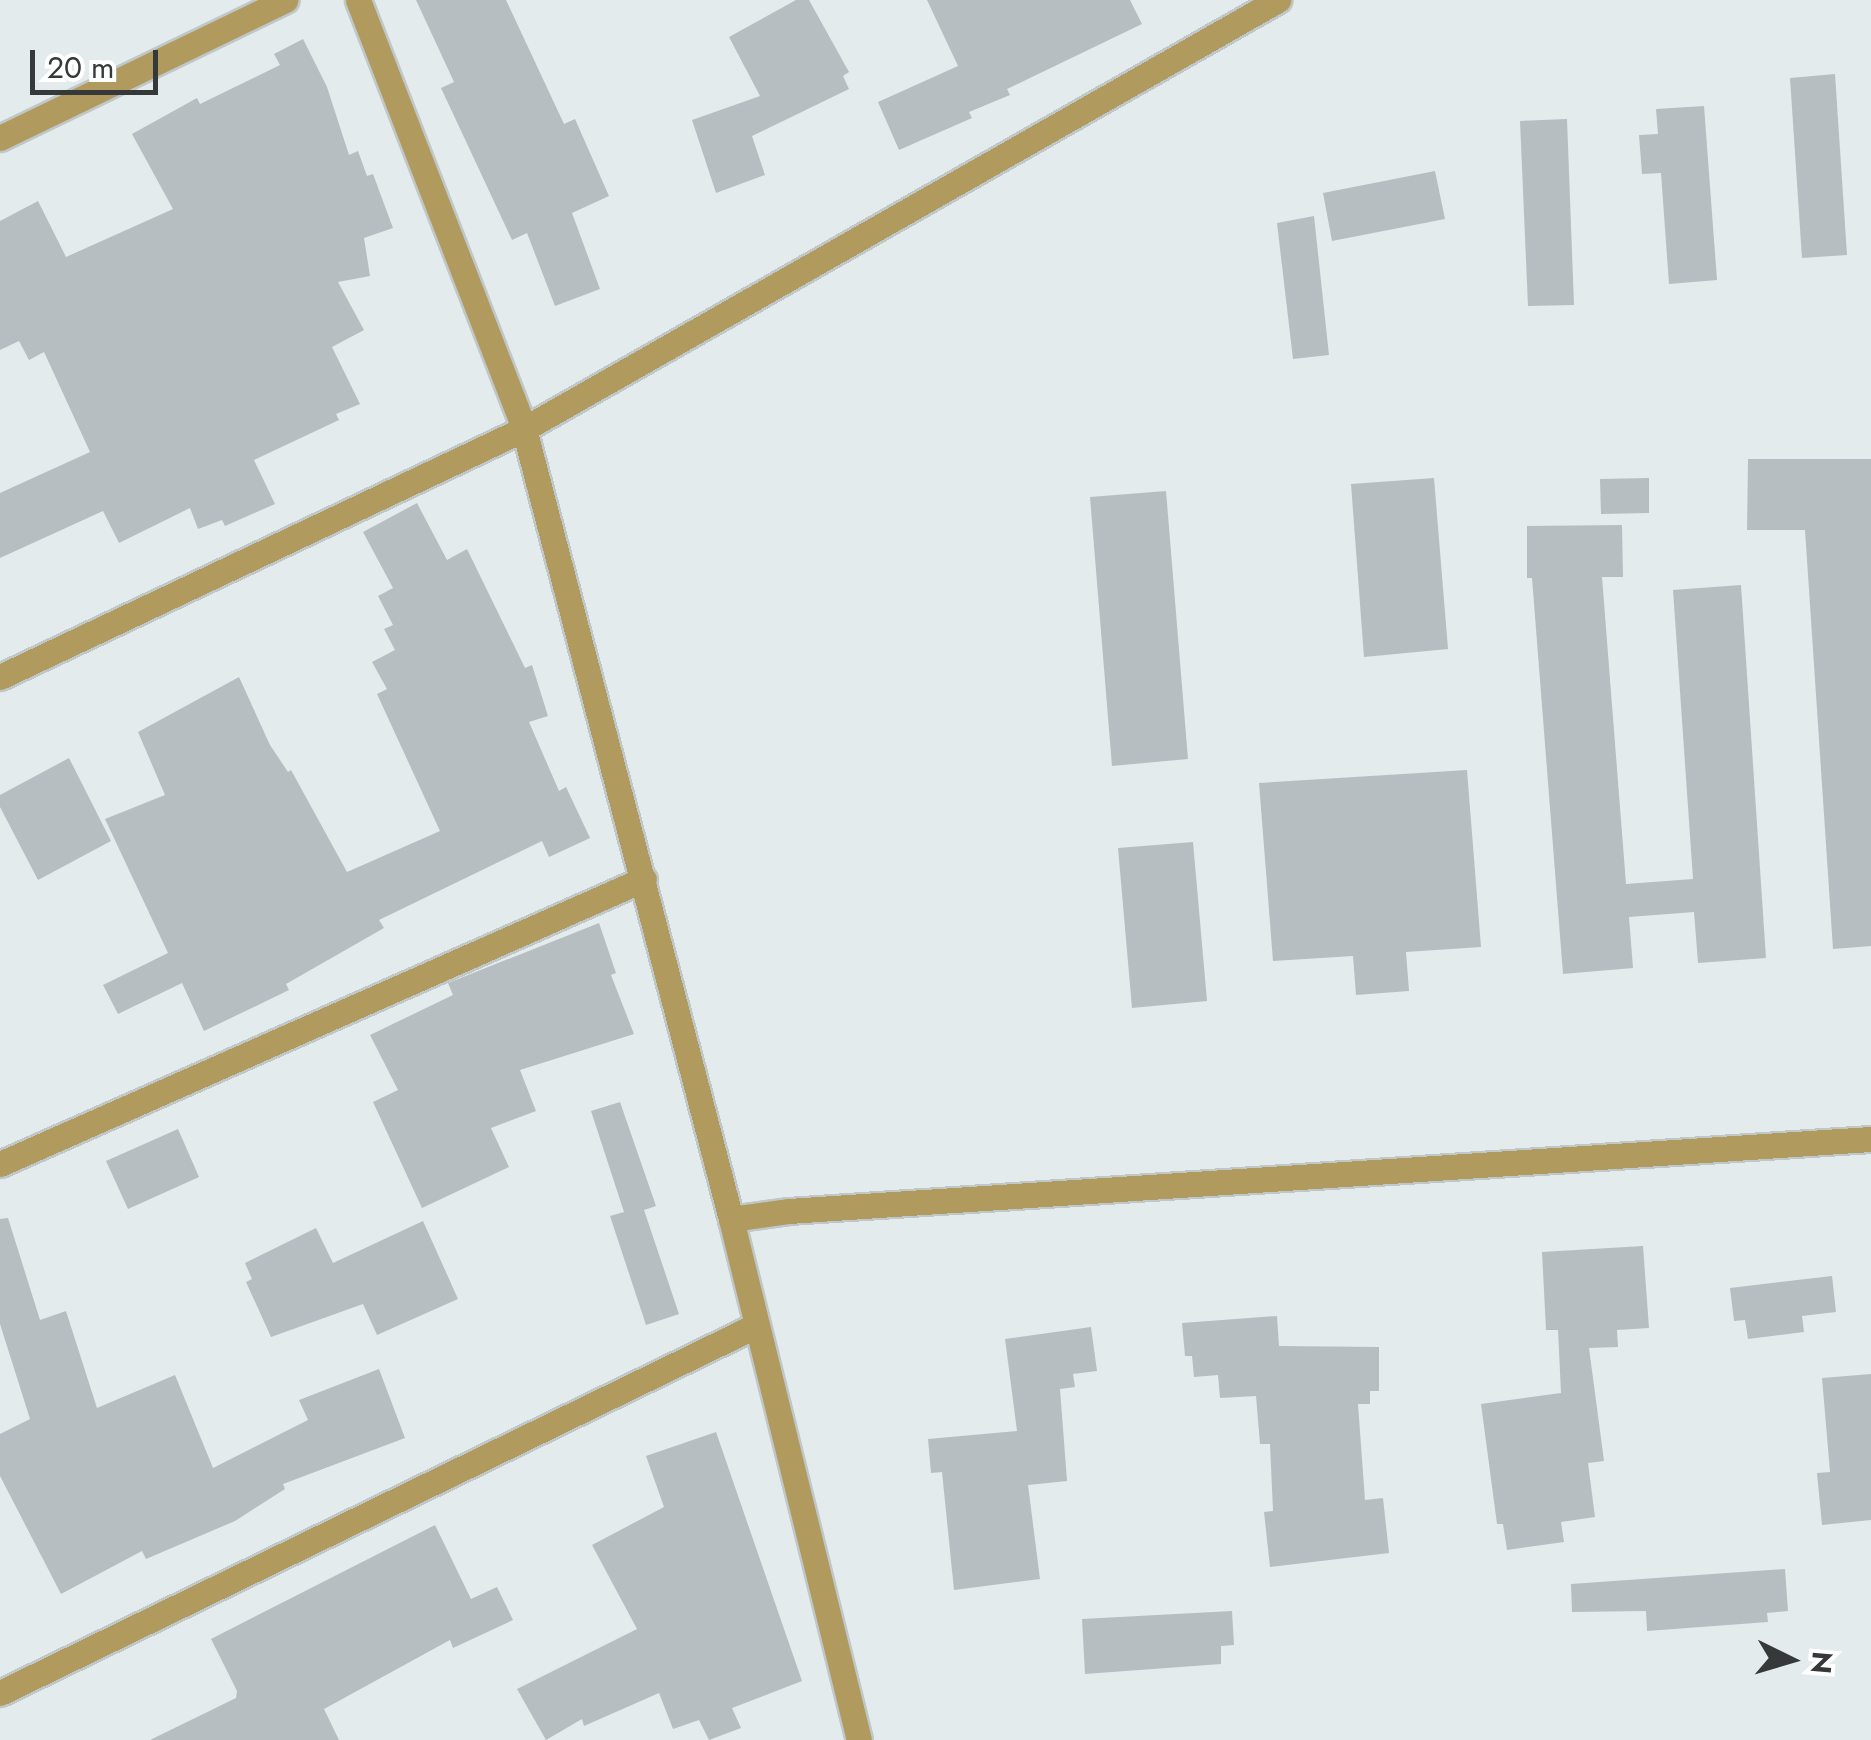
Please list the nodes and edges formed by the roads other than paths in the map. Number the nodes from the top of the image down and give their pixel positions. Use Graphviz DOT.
graph roads {
  1 [pos="285,0"];
  2 [pos="358,0"];
  3 [pos="1278,0"];
  4 [pos="0,138"];
  5 [pos="524,428"];
  6 [pos="0,678"];
  7 [pos="644,880"];
  8 [pos="1871,1139"];
  9 [pos="0,1164"];
  10 [pos="731,1219"];
  11 [pos="755,1326"];
  12 [pos="0,1693"];
  13 [pos="859,1740"];
  1 -- 4 [label="street"];
  2 -- 5 [label="street"];
  3 -- 5 [label="street"];
  5 -- 6 [label="street"];
  5 -- 7 [label="street"];
  7 -- 9 [label="street"];
  7 -- 10 [label="street"];
  8 -- 10 [label="street"];
  10 -- 11 [label="street"];
  11 -- 12 [label="street"];
  11 -- 13 [label="street"];
}
